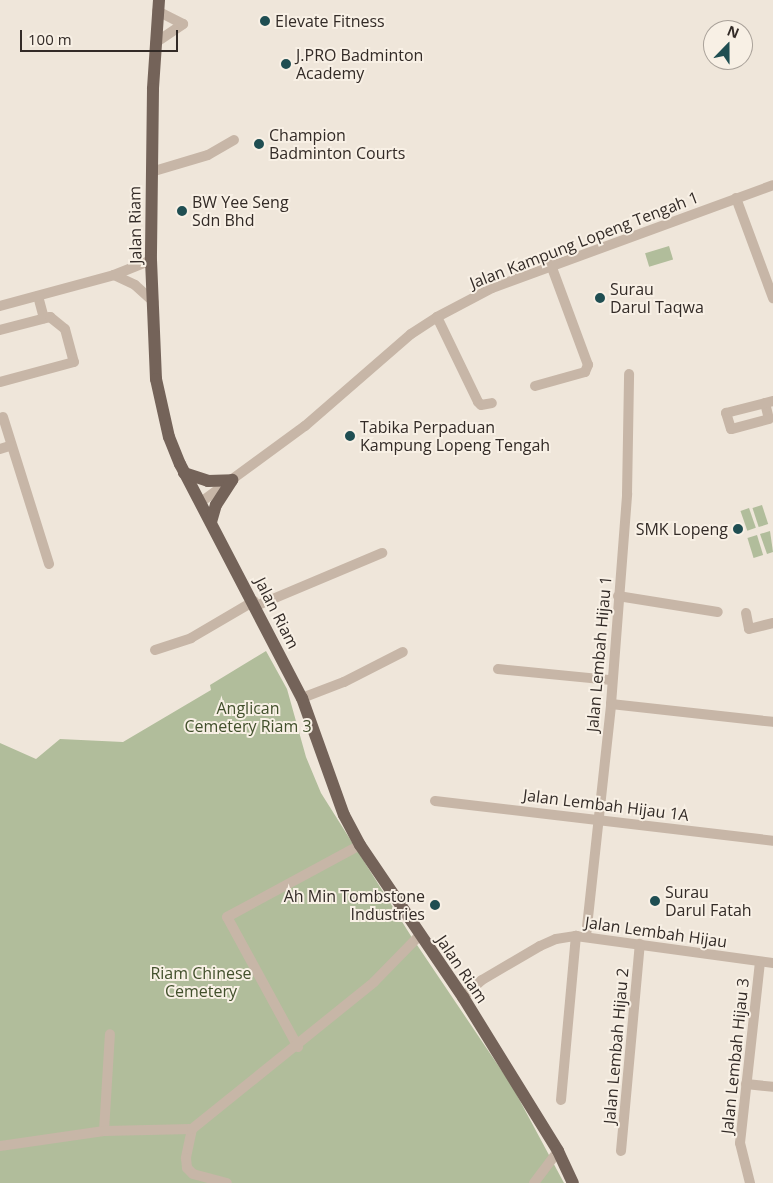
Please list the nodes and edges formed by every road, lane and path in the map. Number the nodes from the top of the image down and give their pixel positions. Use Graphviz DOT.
graph roads {
  1 [pos="158,6"];
  2 [pos="155,44"];
  3 [pos="234,140"];
  4 [pos="151,172"];
  5 [pos="773,185"];
  6 [pos="736,198"];
  7 [pos="151,260"];
  8 [pos="551,265"];
  9 [pos="114,275"];
  10 [pos="38,296"];
  11 [pos="773,298"];
  12 [pos="154,302"];
  13 [pos="0,306"];
  14 [pos="437,317"];
  15 [pos="44,318"];
  16 [pos="0,330"];
  17 [pos="629,374"];
  18 [pos="0,382"];
  19 [pos="535,386"];
  20 [pos="492,404"];
  21 [pos="3,417"];
  22 [pos="5,447"];
  23 [pos="184,473"];
  24 [pos="232,480"];
  25 [pos="201,502"];
  26 [pos="211,522"];
  27 [pos="382,553"];
  28 [pos="49,564"];
  29 [pos="618,596"];
  30 [pos="255,604"];
  31 [pos="718,612"];
  32 [pos="746,613"];
  33 [pos="773,623"];
  34 [pos="155,650"];
  35 [pos="403,652"];
  36 [pos="498,670"];
  37 [pos="611,680"];
  38 [pos="302,698"];
  39 [pos="611,704"];
  40 [pos="773,722"];
  41 [pos="435,800"];
  42 [pos="598,818"];
  43 [pos="773,841"];
  44 [pos="360,845"];
  45 [pos="420,935"];
  46 [pos="581,936"];
  47 [pos="640,944"];
  48 [pos="760,962"];
  49 [pos="773,963"];
  50 [pos="463,996"];
  51 [pos="110,1034"];
  52 [pos="298,1047"];
  53 [pos="746,1084"];
  54 [pos="773,1087"];
  55 [pos="561,1100"];
  56 [pos="192,1129"];
  57 [pos="104,1131"];
  58 [pos="0,1146"];
  59 [pos="558,1151"];
  60 [pos="621,1151"];
  61 [pos="227,1183"];
  62 [pos="534,1183"];
  63 [pos="572,1183"];
  64 [pos="750,1183"];
  1 -- 2 [label="main road, Jalan Riam"];
  1 -- 2 [label="street"];
  2 -- 4 [label="main road, Jalan Riam"];
  3 -- 4 [label="street"];
  4 -- 7 [label="main road, Jalan Riam"];
  5 -- 6 [label="street, Jalan Kampung Lopeng Tengah 1"];
  6 -- 8 [label="street, Jalan Kampung Lopeng Tengah 1"];
  6 -- 11 [label="street"];
  7 -- 9 [label="street"];
  7 -- 12 [label="main road, Jalan Riam"];
  8 -- 14 [label="street, Jalan Kampung Lopeng Tengah 1"];
  8 -- 19 [label="street"];
  9 -- 10 [label="street"];
  9 -- 12 [label="street"];
  10 -- 13 [label="street"];
  10 -- 15 [label="street"];
  12 -- 23 [label="main road, Jalan Riam"];
  14 -- 20 [label="street"];
  14 -- 24 [label="street, Jalan Kampung Lopeng Tengah 1"];
  15 -- 16 [label="street"];
  15 -- 18 [label="street"];
  17 -- 29 [label="street, Jalan Lembah Hijau 1"];
  21 -- 22 [label="street"];
  22 -- 28 [label="street"];
  23 -- 24 [label="main road"];
  23 -- 25 [label="main road, Jalan Riam"];
  24 -- 25 [label="street, Jalan Kampung Lopeng Tengah 1"];
  24 -- 26 [label="main road"];
  25 -- 26 [label="main road, Jalan Riam"];
  26 -- 30 [label="main road, Jalan Riam"];
  27 -- 30 [label="street"];
  29 -- 31 [label="street"];
  29 -- 37 [label="street, Jalan Lembah Hijau 1"];
  30 -- 34 [label="street"];
  30 -- 38 [label="main road, Jalan Riam"];
  32 -- 33 [label="street"];
  35 -- 38 [label="street"];
  36 -- 37 [label="street"];
  37 -- 39 [label="street, Jalan Lembah Hijau 1"];
  38 -- 44 [label="main road, Jalan Riam"];
  39 -- 40 [label="street"];
  39 -- 42 [label="street, Jalan Lembah Hijau 1"];
  41 -- 42 [label="street, Jalan Lembah Hijau 1A"];
  42 -- 43 [label="street, Jalan Lembah Hijau 1A"];
  42 -- 46 [label="street, Jalan Lembah Hijau 1"];
  44 -- 45 [label="main road, Jalan Riam"];
  44 -- 52 [label="street"];
  45 -- 50 [label="main road, Jalan Riam"];
  45 -- 52 [label="street"];
  46 -- 47 [label="street, Jalan Lembah Hijau"];
  46 -- 50 [label="street, Jalan Lembah Hijau"];
  46 -- 55 [label="street, Jalan Lembah Hijau 1"];
  47 -- 48 [label="street, Jalan Lembah Hijau"];
  47 -- 60 [label="street, Jalan Lembah Hijau 2"];
  48 -- 49 [label="street, Jalan Lembah Hijau"];
  48 -- 53 [label="street, Jalan Lembah Hijau 3"];
  50 -- 59 [label="main road, Jalan Riam"];
  51 -- 57 [label="street"];
  52 -- 56 [label="street"];
  53 -- 54 [label="street"];
  53 -- 64 [label="street, Jalan Lembah Hijau 3"];
  56 -- 57 [label="street"];
  56 -- 61 [label="street"];
  57 -- 58 [label="street"];
  59 -- 62 [label="street"];
  59 -- 63 [label="main road, Jalan Riam"];
}
